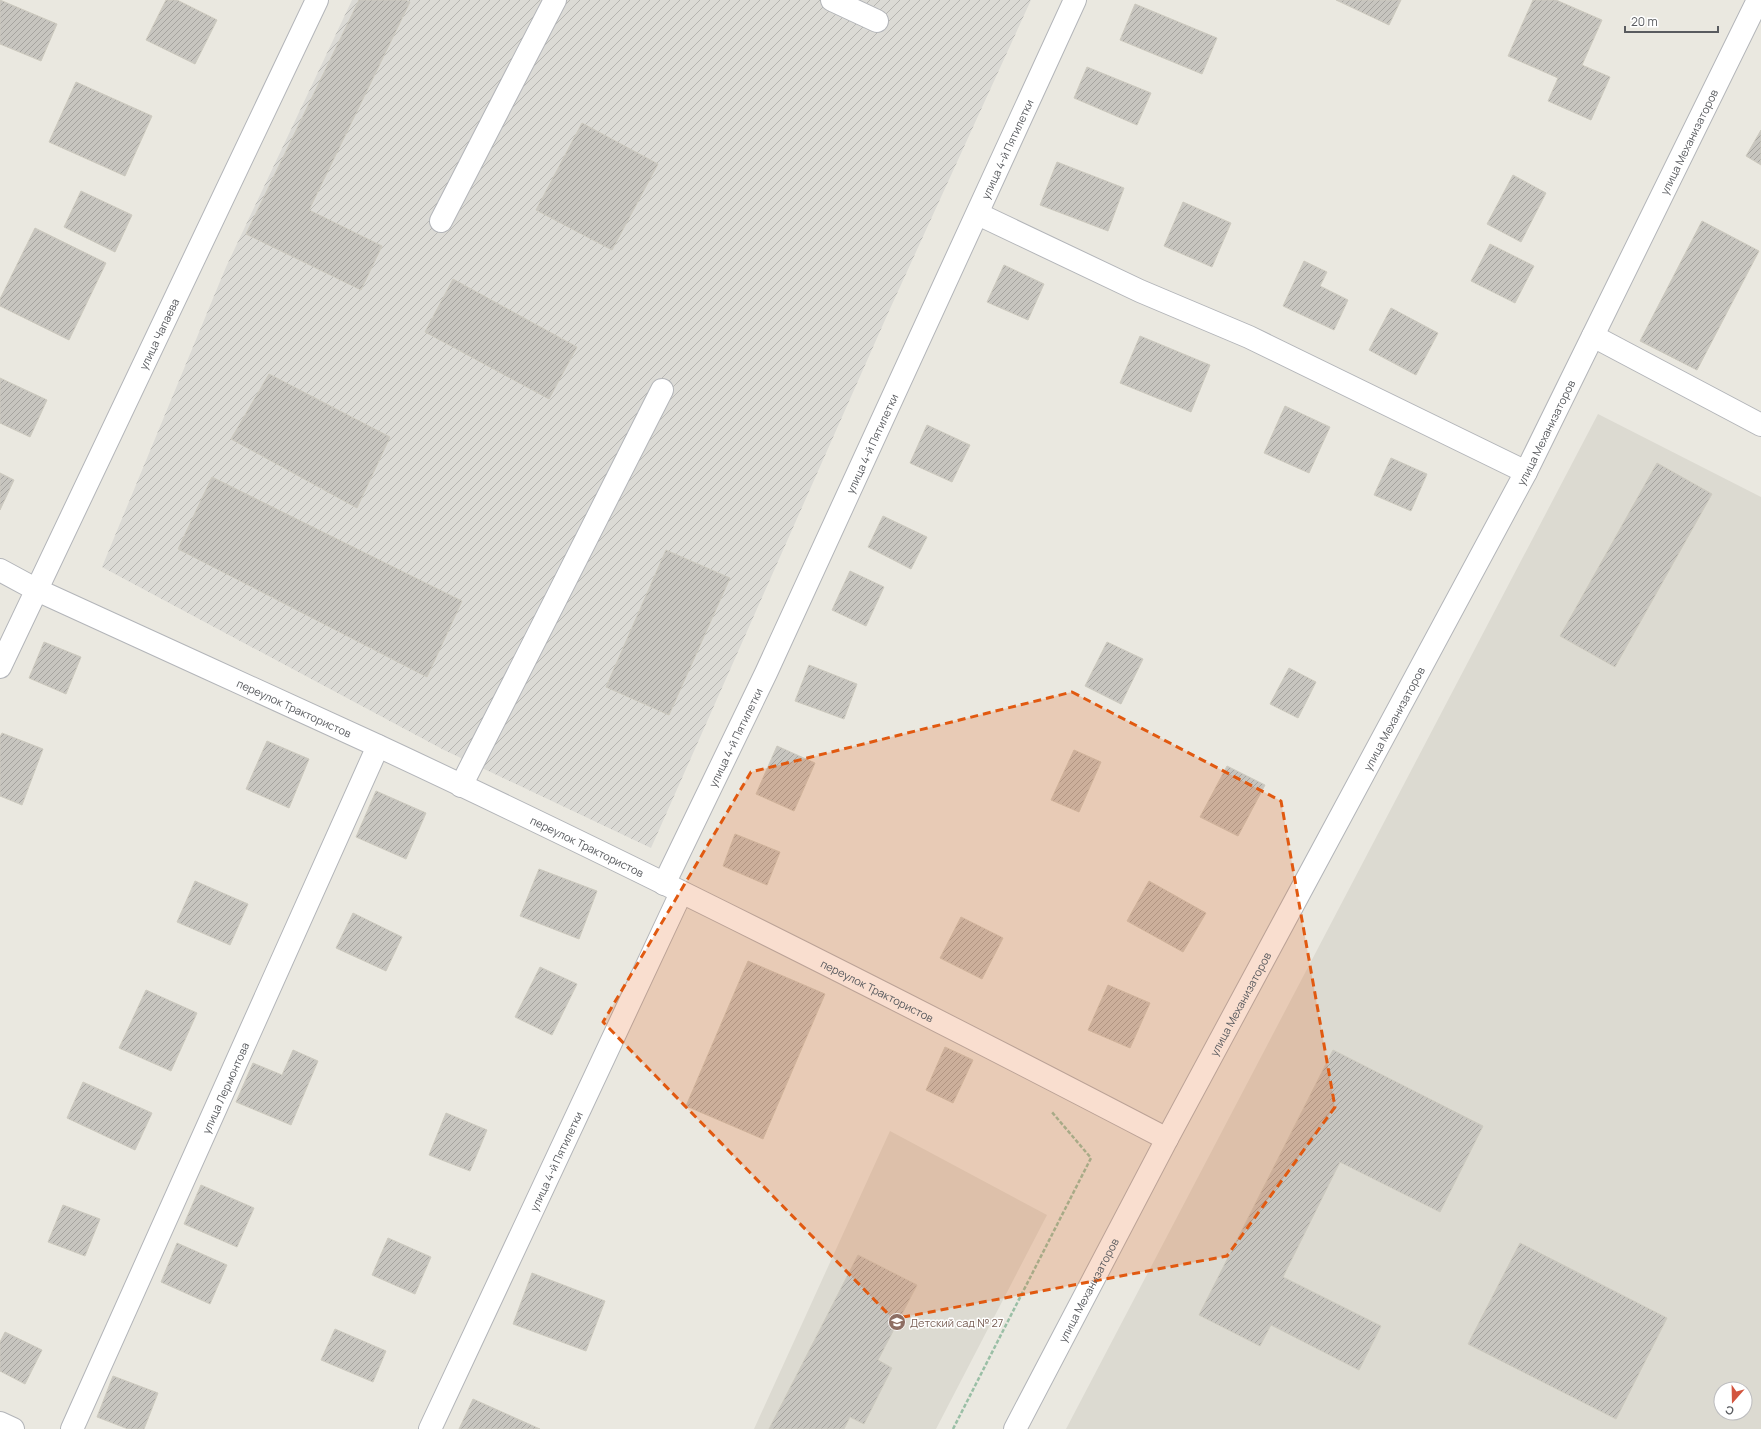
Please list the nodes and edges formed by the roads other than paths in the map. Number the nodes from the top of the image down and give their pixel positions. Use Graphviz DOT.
graph roads {
  1 [pos="317,0"];
  2 [pos="555,0"];
  3 [pos="832,0"];
  4 [pos="1075,0"];
  5 [pos="1758,0"];
  6 [pos="877,21"];
  7 [pos="978,214"];
  8 [pos="441,221"];
  9 [pos="1593,336"];
  10 [pos="662,390"];
  11 [pos="1761,425"];
  12 [pos="1526,472"];
  13 [pos="0,570"];
  14 [pos="37,590"];
  15 [pos="0,667"];
  16 [pos="378,746"];
  17 [pos="460,786"];
  18 [pos="673,889"];
  19 [pos="1166,1139"];
  20 [pos="0,1423"];
  21 [pos="13,1429"];
  22 [pos="72,1429"];
  23 [pos="430,1429"];
  24 [pos="1015,1429"];
  1 -- 14 [label="street, улица Чапаева"];
  2 -- 8 [label="street"];
  3 -- 6 [label="street"];
  4 -- 7 [label="street, улица 4-й Пятилетки"];
  5 -- 9 [label="street, улица Механизаторов"];
  7 -- 12 [label="street"];
  7 -- 18 [label="street, улица 4-й Пятилетки"];
  9 -- 11 [label="street"];
  9 -- 12 [label="street, улица Механизаторов"];
  10 -- 17 [label="street"];
  12 -- 19 [label="street, улица Механизаторов"];
  13 -- 14 [label="street, переулок Трактористов"];
  14 -- 15 [label="street, улица Чапаева"];
  14 -- 16 [label="street, переулок Трактористов"];
  16 -- 17 [label="street, переулок Трактористов"];
  16 -- 22 [label="street, улица Лермонтова"];
  17 -- 18 [label="street, переулок Трактористов"];
  18 -- 19 [label="street, переулок Трактористов"];
  18 -- 23 [label="street, улица 4-й Пятилетки"];
  19 -- 24 [label="street, улица Механизаторов"];
  20 -- 21 [label="street"];
}
